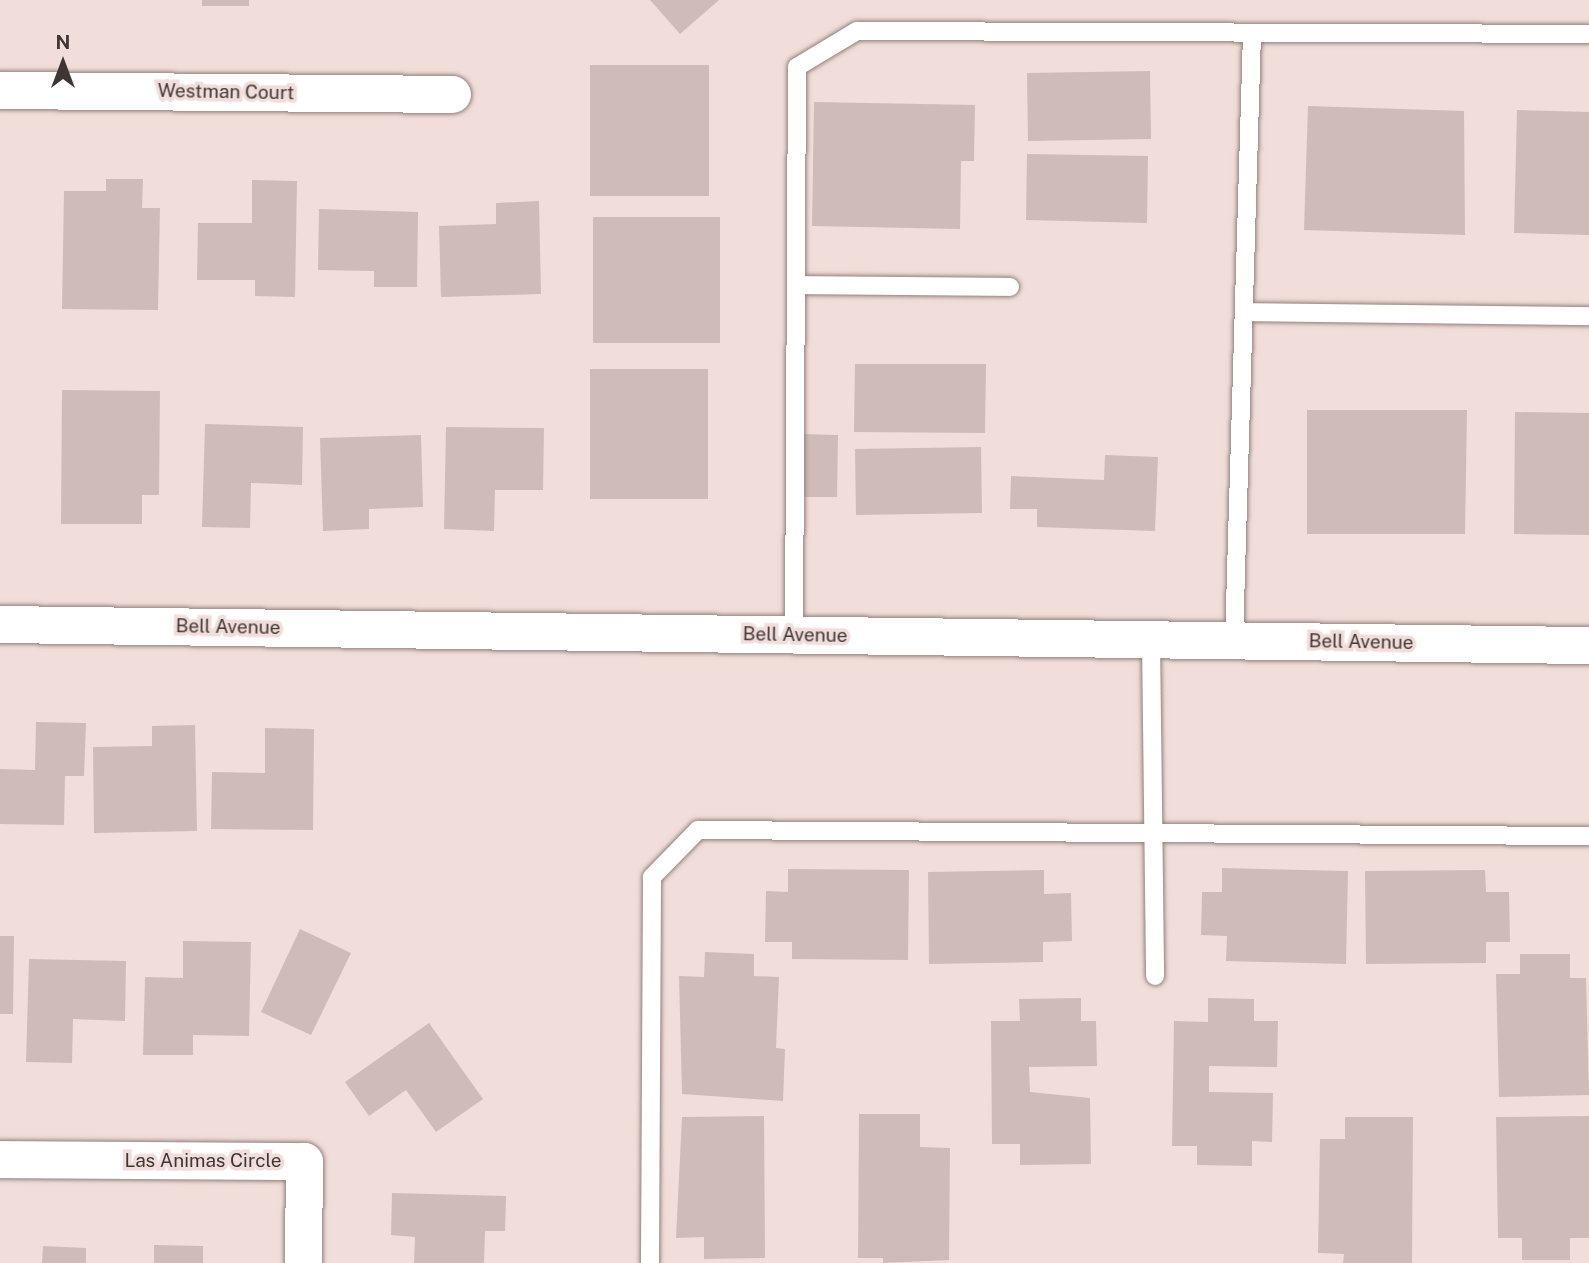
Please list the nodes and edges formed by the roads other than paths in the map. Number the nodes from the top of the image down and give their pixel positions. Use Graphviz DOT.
graph roads {
  1 [pos="1252,33"];
  2 [pos="1589,34"];
  3 [pos="0,90"];
  4 [pos="452,94"];
  5 [pos="796,285"];
  6 [pos="1010,288"];
  7 [pos="1244,312"];
  8 [pos="1589,316"];
  9 [pos="0,624"];
  10 [pos="794,635"];
  11 [pos="1151,640"];
  12 [pos="1234,640"];
  13 [pos="1589,645"];
  14 [pos="1154,833"];
  15 [pos="1589,836"];
  16 [pos="1155,976"];
  17 [pos="0,1159"];
  18 [pos="303,1263"];
  19 [pos="650,1263"];
  1 -- 2 [label="lane"];
  1 -- 5 [label="lane"];
  1 -- 7 [label="lane"];
  3 -- 4 [label="street, Westman Court"];
  5 -- 6 [label="lane"];
  5 -- 10 [label="lane"];
  7 -- 8 [label="lane"];
  7 -- 12 [label="lane"];
  9 -- 10 [label="street, Bell Avenue"];
  10 -- 11 [label="street, Bell Avenue"];
  11 -- 12 [label="street, Bell Avenue"];
  11 -- 14 [label="lane"];
  12 -- 13 [label="street, Bell Avenue"];
  14 -- 15 [label="lane"];
  14 -- 16 [label="lane"];
  14 -- 19 [label="lane"];
  17 -- 18 [label="street, Las Animas Circle"];
}
